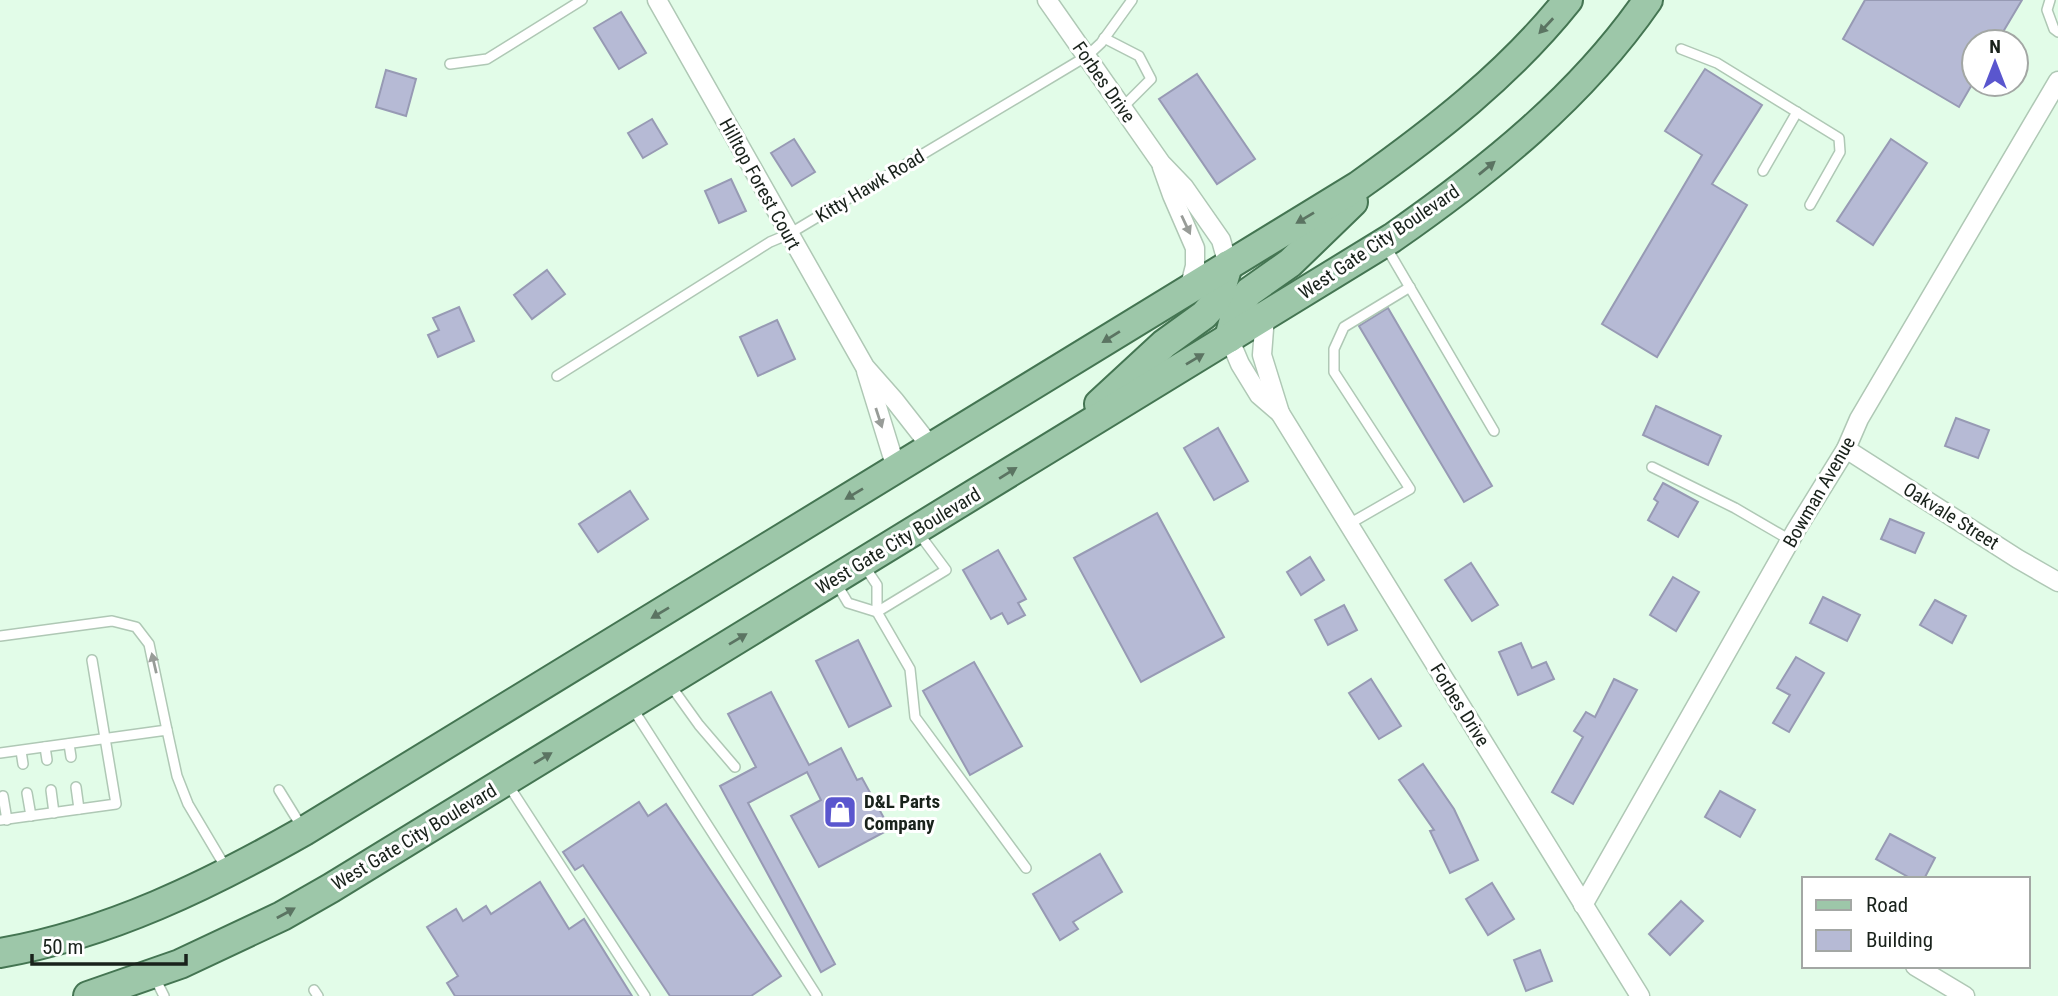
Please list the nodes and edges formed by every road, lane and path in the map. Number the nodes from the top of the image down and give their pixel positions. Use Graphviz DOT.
graph roads {
  1 [pos="582,0"];
  2 [pos="657,0"];
  3 [pos="1047,0"];
  4 [pos="1132,0"];
  5 [pos="1568,0"];
  6 [pos="1648,0"];
  7 [pos="2050,0"];
  8 [pos="2058,32"];
  9 [pos="1104,38"];
  10 [pos="1681,49"];
  11 [pos="1087,57"];
  12 [pos="450,64"];
  13 [pos="2058,81"];
  14 [pos="1122,108"];
  15 [pos="1797,112"];
  16 [pos="1403,154"];
  17 [pos="1161,163"];
  18 [pos="1763,171"];
  19 [pos="1810,205"];
  20 [pos="789,234"];
  21 [pos="1384,243"];
  22 [pos="1228,265"];
  23 [pos="1410,287"];
  24 [pos="1189,289"];
  25 [pos="1265,316"];
  26 [pos="1229,338"];
  27 [pos="865,367"];
  28 [pos="557,376"];
  29 [pos="1280,413"];
  30 [pos="1494,431"];
  31 [pos="1053,446"];
  32 [pos="931,447"];
  33 [pos="1846,449"];
  34 [pos="1652,467"];
  35 [pos="896,468"];
  36 [pos="1349,524"];
  37 [pos="916,530"];
  38 [pos="1790,541"];
  39 [pos="863,562"];
  40 [pos="834,580"];
  41 [pos="2058,582"];
  42 [pos="877,612"];
  43 [pos="0,636"];
  44 [pos="92,660"];
  45 [pos="668,681"];
  46 [pos="631,704"];
  47 [pos="167,730"];
  48 [pos="105,740"];
  49 [pos="69,744"];
  50 [pos="45,747"];
  51 [pos="21,751"];
  52 [pos="0,753"];
  53 [pos="71,757"];
  54 [pos="47,760"];
  55 [pos="23,764"];
  56 [pos="735,767"];
  57 [pos="506,781"];
  58 [pos="76,788"];
  59 [pos="51,789"];
  60 [pos="279,789"];
  61 [pos="27,793"];
  62 [pos="4,796"];
  63 [pos="79,809"];
  64 [pos="54,813"];
  65 [pos="31,816"];
  66 [pos="3,820"];
  67 [pos="304,831"];
  68 [pos="1026,868"];
  69 [pos="228,872"];
  70 [pos="1583,905"];
  71 [pos="0,953"];
  72 [pos="1918,968"];
  73 [pos="158,985"];
  74 [pos="88,996"];
  75 [pos="645,996"];
  76 [pos="817,996"];
  77 [pos="1640,996"];
  78 [pos="1965,996"];
  1 -- 12 [label="lane"];
  2 -- 20 [label="street, Hilltop Forest Court"];
  3 -- 11 [label="street, Forbes Drive"];
  4 -- 9 [label="lane, Kitty Hawk Road"];
  5 -- 16 [label="main road, one-way"];
  21 -- 6 [label="main road, West Gate City Boulevard, one-way"];
  7 -- 8 [label="lane"];
  9 -- 11 [label="lane, Kitty Hawk Road"];
  9 -- 14 [label="lane"];
  10 -- 15 [label="lane"];
  11 -- 14 [label="street, Forbes Drive"];
  11 -- 20 [label="lane, Kitty Hawk Road"];
  13 -- 33 [label="street, Bowman Avenue"];
  14 -- 17 [label="street, Forbes Drive"];
  15 -- 18 [label="lane"];
  15 -- 19 [label="lane"];
  16 -- 22 [label="main road, one-way"];
  16 -- 26 [label="main road"];
  17 -- 22 [label="street, Forbes Drive"];
  17 -- 24 [label="street, Forbes Drive, one-way"];
  20 -- 27 [label="street, Hilltop Forest Court"];
  20 -- 28 [label="lane, Kitty Hawk Road"];
  21 -- 23 [label="lane"];
  21 -- 25 [label="main road, West Gate City Boulevard"];
  22 -- 24 [label="main road"];
  22 -- 31 [label="main road"];
  23 -- 30 [label="lane"];
  23 -- 36 [label="lane"];
  24 -- 32 [label="main road, one-way"];
  25 -- 26 [label="main road, West Gate City Boulevard"];
  25 -- 29 [label="street, Forbes Drive"];
  26 -- 29 [label="street, Forbes Drive"];
  31 -- 26 [label="main road, West Gate City Boulevard, one-way"];
  27 -- 32 [label="street, Hilltop Forest Court"];
  27 -- 35 [label="street, Hilltop Forest Court, one-way"];
  29 -- 36 [label="street, Forbes Drive"];
  37 -- 31 [label="main road, West Gate City Boulevard, one-way"];
  32 -- 35 [label="main road"];
  33 -- 38 [label="street, Bowman Avenue"];
  33 -- 41 [label="street, Oakvale Street"];
  34 -- 38 [label="lane"];
  35 -- 67 [label="main road, one-way"];
  36 -- 70 [label="street, Forbes Drive"];
  37 -- 39 [label="main road, West Gate City Boulevard"];
  37 -- 42 [label="lane"];
  38 -- 70 [label="street, Bowman Avenue"];
  39 -- 40 [label="main road, West Gate City Boulevard"];
  39 -- 42 [label="lane"];
  40 -- 42 [label="lane"];
  45 -- 40 [label="main road, West Gate City Boulevard, one-way"];
  42 -- 68 [label="lane"];
  47 -- 43 [label="lane, one-way"];
  44 -- 48 [label="lane"];
  45 -- 46 [label="main road, West Gate City Boulevard"];
  45 -- 56 [label="lane"];
  57 -- 46 [label="main road, West Gate City Boulevard, one-way"];
  46 -- 76 [label="lane"];
  47 -- 48 [label="lane"];
  47 -- 69 [label="lane"];
  48 -- 49 [label="lane"];
  48 -- 63 [label="lane"];
  49 -- 50 [label="lane"];
  49 -- 53 [label="lane"];
  50 -- 51 [label="lane"];
  50 -- 54 [label="lane"];
  51 -- 52 [label="lane"];
  51 -- 55 [label="lane"];
  73 -- 57 [label="main road, West Gate City Boulevard, one-way"];
  57 -- 75 [label="lane"];
  58 -- 63 [label="lane"];
  59 -- 64 [label="lane"];
  60 -- 67 [label="lane"];
  61 -- 65 [label="lane"];
  62 -- 66 [label="lane"];
  63 -- 64 [label="lane"];
  64 -- 65 [label="lane"];
  65 -- 66 [label="lane"];
  67 -- 69 [label="main road"];
  69 -- 71 [label="main road"];
  70 -- 77 [label="street, Forbes Drive"];
  72 -- 78 [label="street"];
  73 -- 74 [label="main road, West Gate City Boulevard"];
}
